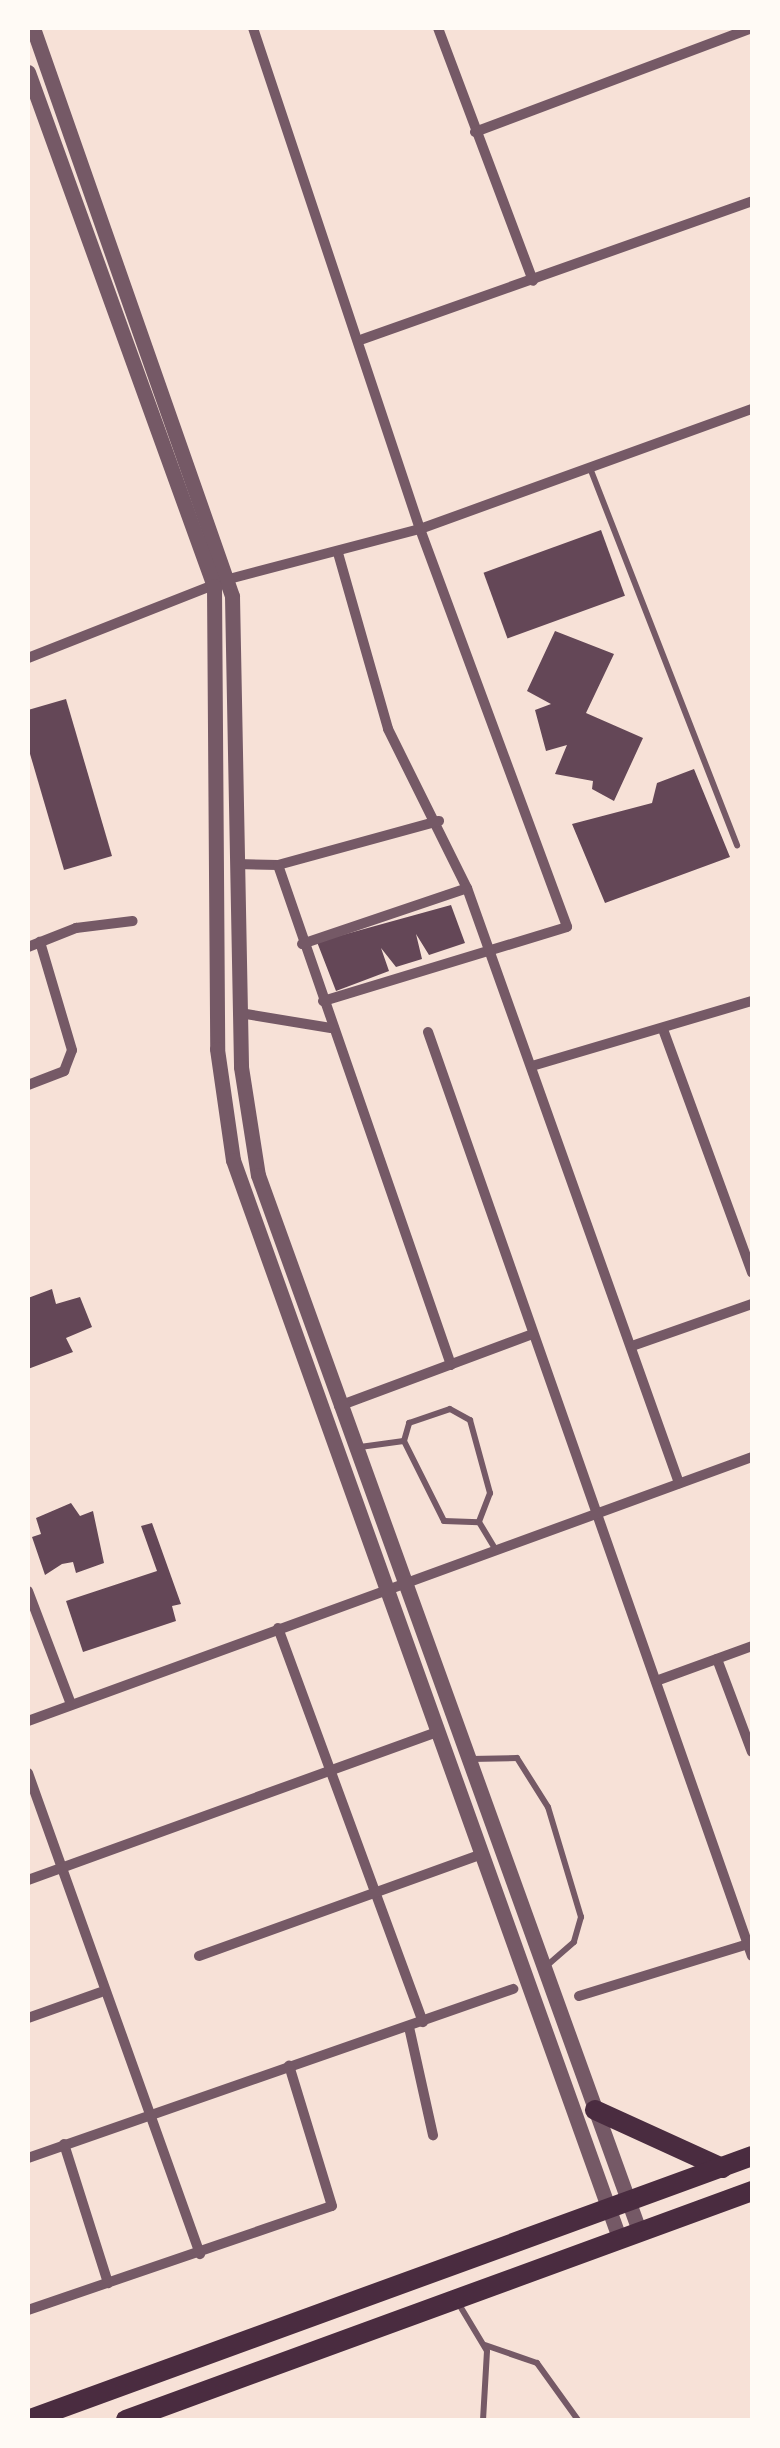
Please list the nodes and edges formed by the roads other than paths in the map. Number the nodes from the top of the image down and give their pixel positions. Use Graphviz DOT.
graph roads {
  1 [pos="33,28"];
  2 [pos="254,28"];
  3 [pos="438,28"];
  4 [pos="751,28"];
  5 [pos="28,72"];
  6 [pos="476,132"];
  7 [pos="752,200"];
  8 [pos="533,281"];
  9 [pos="364,339"];
  10 [pos="752,409"];
  11 [pos="590,468"];
  12 [pos="420,528"];
  13 [pos="338,553"];
  14 [pos="222,583"];
  15 [pos="28,658"];
  16 [pos="439,821"];
  17 [pos="737,845"];
  18 [pos="236,864"];
  19 [pos="218,865"];
  20 [pos="278,866"];
  21 [pos="468,888"];
  22 [pos="133,921"];
  23 [pos="40,942"];
  24 [pos="302,944"];
  25 [pos="28,948"];
  26 [pos="488,949"];
  27 [pos="323,1001"];
  28 [pos="752,1001"];
  29 [pos="240,1014"];
  30 [pos="331,1028"];
  31 [pos="428,1032"];
  32 [pos="664,1032"];
  33 [pos="532,1066"];
  34 [pos="28,1084"];
  35 [pos="752,1272"];
  36 [pos="752,1304"];
  37 [pos="533,1334"];
  38 [pos="632,1346"];
  39 [pos="451,1364"];
  40 [pos="338,1406"];
  41 [pos="404,1441"];
  42 [pos="354,1448"];
  43 [pos="752,1457"];
  44 [pos="679,1484"];
  45 [pos="596,1513"];
  46 [pos="480,1522"];
  47 [pos="496,1549"];
  48 [pos="400,1583"];
  49 [pos="381,1590"];
  50 [pos="28,1591"];
  51 [pos="278,1628"];
  52 [pos="752,1646"];
  53 [pos="718,1658"];
  54 [pos="656,1681"];
  55 [pos="71,1704"];
  56 [pos="28,1721"];
  57 [pos="434,1733"];
  58 [pos="752,1752"];
  59 [pos="466,1760"];
  60 [pos="330,1770"];
  61 [pos="28,1772"];
  62 [pos="479,1855"];
  63 [pos="62,1867"];
  64 [pos="28,1880"];
  65 [pos="374,1892"];
  66 [pos="750,1950"];
  67 [pos="198,1956"];
  68 [pos="543,1969"];
  69 [pos="513,1990"];
  70 [pos="101,1992"];
  71 [pos="580,1996"];
  72 [pos="28,2018"];
  73 [pos="423,2022"];
  74 [pos="409,2027"];
  75 [pos="289,2066"];
  76 [pos="595,2110"];
  77 [pos="147,2112"];
  78 [pos="433,2134"];
  79 [pos="64,2144"];
  80 [pos="752,2156"];
  81 [pos="28,2158"];
  82 [pos="722,2168"];
  83 [pos="752,2191"];
  84 [pos="619,2205"];
  85 [pos="630,2237"];
  86 [pos="200,2254"];
  87 [pos="108,2284"];
  88 [pos="456,2300"];
  89 [pos="28,2310"];
  90 [pos="485,2345"];
  91 [pos="28,2420"];
  92 [pos="126,2420"];
  93 [pos="484,2420"];
  94 [pos="578,2420"];
  1 -- 14 [label="street"];
  2 -- 9 [label="street"];
  3 -- 6 [label="street"];
  4 -- 6 [label="street"];
  5 -- 14 [label="street"];
  6 -- 8 [label="street"];
  7 -- 8 [label="street"];
  8 -- 9 [label="street"];
  9 -- 12 [label="street"];
  10 -- 11 [label="street"];
  11 -- 12 [label="street"];
  11 -- 17 [label="lane"];
  12 -- 13 [label="street"];
  12 -- 26 [label="street"];
  13 -- 14 [label="street"];
  13 -- 16 [label="street"];
  14 -- 15 [label="street"];
  14 -- 18 [label="street"];
  14 -- 19 [label="street"];
  16 -- 20 [label="street"];
  16 -- 21 [label="street"];
  18 -- 19 [label="street"];
  18 -- 20 [label="street"];
  18 -- 29 [label="street"];
  19 -- 49 [label="street"];
  20 -- 24 [label="street"];
  21 -- 24 [label="street"];
  21 -- 26 [label="street"];
  22 -- 23 [label="street"];
  23 -- 25 [label="street"];
  23 -- 34 [label="street"];
  24 -- 27 [label="street"];
  26 -- 27 [label="street"];
  26 -- 33 [label="street"];
  27 -- 30 [label="street"];
  28 -- 32 [label="street"];
  29 -- 30 [label="street"];
  29 -- 40 [label="street"];
  30 -- 39 [label="street"];
  31 -- 37 [label="street"];
  32 -- 33 [label="street"];
  32 -- 35 [label="street"];
  33 -- 38 [label="street"];
  36 -- 38 [label="street"];
  37 -- 39 [label="street"];
  37 -- 45 [label="street"];
  38 -- 44 [label="street"];
  39 -- 40 [label="street"];
  40 -- 42 [label="street"];
  41 -- 42 [label="lane"];
  41 -- 46 [label="lane"];
  41 -- 46 [label="lane"];
  42 -- 48 [label="street"];
  43 -- 44 [label="street"];
  44 -- 45 [label="street"];
  45 -- 47 [label="street"];
  45 -- 54 [label="street"];
  46 -- 47 [label="lane"];
  47 -- 48 [label="street"];
  48 -- 49 [label="street"];
  48 -- 59 [label="street"];
  49 -- 51 [label="street"];
  49 -- 57 [label="street"];
  50 -- 55 [label="street"];
  51 -- 55 [label="street"];
  51 -- 60 [label="street"];
  52 -- 53 [label="street"];
  53 -- 54 [label="street"];
  53 -- 58 [label="street"];
  54 -- 66 [label="street"];
  55 -- 56 [label="street"];
  57 -- 60 [label="street"];
  57 -- 62 [label="street"];
  59 -- 68 [label="street"];
  59 -- 68 [label="lane"];
  60 -- 63 [label="street"];
  60 -- 65 [label="street"];
  61 -- 63 [label="street"];
  62 -- 65 [label="street"];
  62 -- 84 [label="street"];
  63 -- 64 [label="street"];
  63 -- 70 [label="street"];
  65 -- 67 [label="street"];
  65 -- 73 [label="street"];
  66 -- 71 [label="street"];
  68 -- 76 [label="street"];
  69 -- 73 [label="street"];
  70 -- 72 [label="street"];
  70 -- 77 [label="street"];
  73 -- 74 [label="street"];
  74 -- 75 [label="street"];
  74 -- 78 [label="street"];
  75 -- 77 [label="street"];
  75 -- 86 [label="street"];
  76 -- 82 [label="highway"];
  76 -- 84 [label="street"];
  77 -- 79 [label="street"];
  77 -- 86 [label="street"];
  79 -- 81 [label="street"];
  79 -- 87 [label="street"];
  80 -- 82 [label="highway"];
  82 -- 84 [label="highway"];
  83 -- 85 [label="highway"];
  84 -- 85 [label="street"];
  84 -- 91 [label="highway"];
  85 -- 88 [label="highway"];
  86 -- 87 [label="street"];
  87 -- 89 [label="street"];
  88 -- 90 [label="lane"];
  88 -- 92 [label="highway"];
  90 -- 93 [label="lane"];
  90 -- 94 [label="lane"];
}
